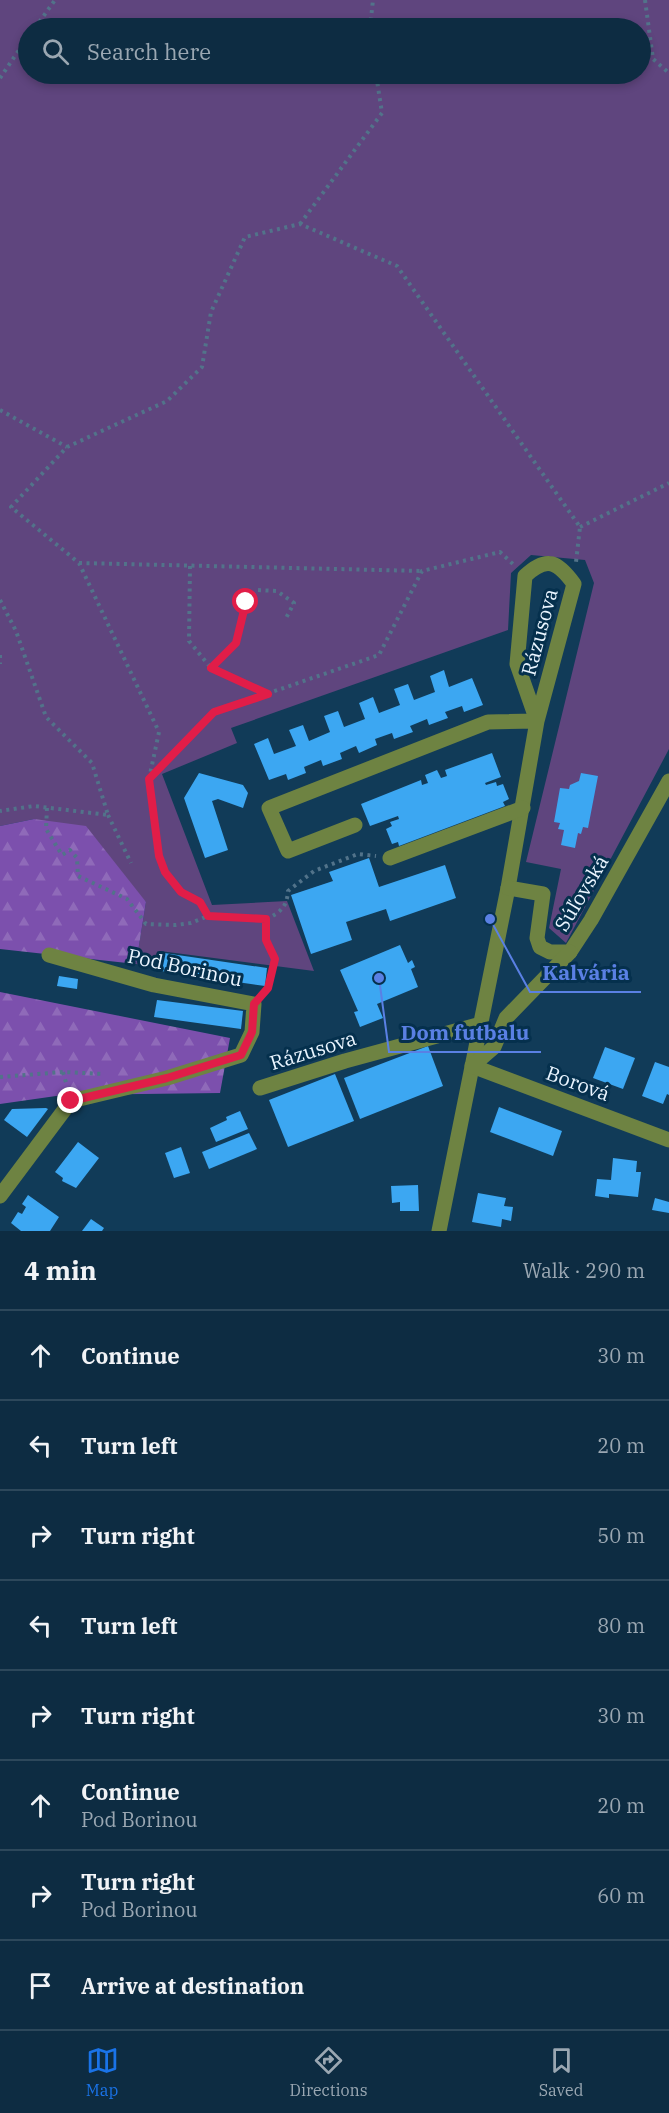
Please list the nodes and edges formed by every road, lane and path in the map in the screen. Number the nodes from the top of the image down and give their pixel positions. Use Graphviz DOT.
graph roads {
  1 [pos="55,0"];
  2 [pos="373,0"];
  3 [pos="645,0"];
  4 [pos="42,18"];
  5 [pos="371,18"];
  6 [pos="647,18"];
  7 [pos="651,44"];
  8 [pos="18,52"];
  9 [pos="669,73"];
  10 [pos="0,78"];
  11 [pos="378,84"];
  12 [pos="300,224"];
  13 [pos="0,410"];
  14 [pos="67,447"];
  15 [pos="669,483"];
  16 [pos="580,527"];
  17 [pos="79,563"];
  18 [pos="190,566"];
  19 [pos="422,571"];
  20 [pos="525,576"];
  21 [pos="574,584"];
  22 [pos="0,600"];
  23 [pos="285,620"];
  24 [pos="0,655"];
  25 [pos="0,664"];
  26 [pos="211,668"];
  27 [pos="268,694"];
  28 [pos="537,721"];
  29 [pos="149,779"];
  30 [pos="669,781"];
  31 [pos="46,807"];
  32 [pos="523,808"];
  33 [pos="0,811"];
  34 [pos="108,815"];
  35 [pos="356,825"];
  36 [pos="390,858"];
  37 [pos="130,863"];
  38 [pos="508,888"];
  39 [pos="208,916"];
  40 [pos="266,919"];
  41 [pos="570,952"];
  42 [pos="49,955"];
  43 [pos="254,1004"];
  44 [pos="481,1024"];
  45 [pos="472,1066"];
  46 [pos="110,1075"];
  47 [pos="0,1077"];
  48 [pos="260,1088"];
  49 [pos="669,1140"];
  50 [pos="0,1196"];
  51 [pos="439,1231"];
  1 -- 4 [label="path"];
  2 -- 5 [label="path"];
  3 -- 6 [label="path"];
  7 -- 9 [label="path"];
  8 -- 10 [label="path"];
  11 -- 12 [label="path"];
  12 -- 14 [label="path"];
  12 -- 16 [label="path"];
  13 -- 14 [label="path"];
  14 -- 17 [label="path"];
  15 -- 16 [label="path"];
  16 -- 21 [label="path"];
  17 -- 18 [label="path"];
  17 -- 29 [label="path"];
  18 -- 19 [label="path"];
  18 -- 26 [label="path"];
  19 -- 20 [label="path"];
  19 -- 27 [label="path"];
  20 -- 21 [label="street, Rázusova"];
  20 -- 28 [label="street, Rázusova"];
  21 -- 28 [label="street, Rázusova"];
  22 -- 34 [label="path"];
  23 -- 26 [label="path"];
  24 -- 25 [label="path"];
  26 -- 27 [label="path"];
  27 -- 29 [label="path"];
  28 -- 32 [label="street, Rázusova"];
  28 -- 35 [label="street"];
  29 -- 39 [label="path"];
  30 -- 41 [label="street, Súľovská"];
  31 -- 33 [label="path"];
  31 -- 34 [label="path"];
  31 -- 39 [label="path"];
  32 -- 36 [label="street"];
  32 -- 38 [label="street, Rázusova"];
  34 -- 37 [label="path"];
  36 -- 40 [label="path"];
  38 -- 41 [label="street, Súľovská"];
  38 -- 44 [label="street, Rázusova"];
  39 -- 40 [label="path"];
  40 -- 43 [label="path"];
  41 -- 45 [label="street"];
  42 -- 43 [label="street, Pod Borinou"];
  43 -- 50 [label="street, Pod Borinou"];
  44 -- 45 [label="street, Rázusova"];
  44 -- 48 [label="street, Rázusova"];
  45 -- 49 [label="street, Borová"];
  45 -- 51 [label="street, Rázusova"];
  46 -- 47 [label="path"];
}
